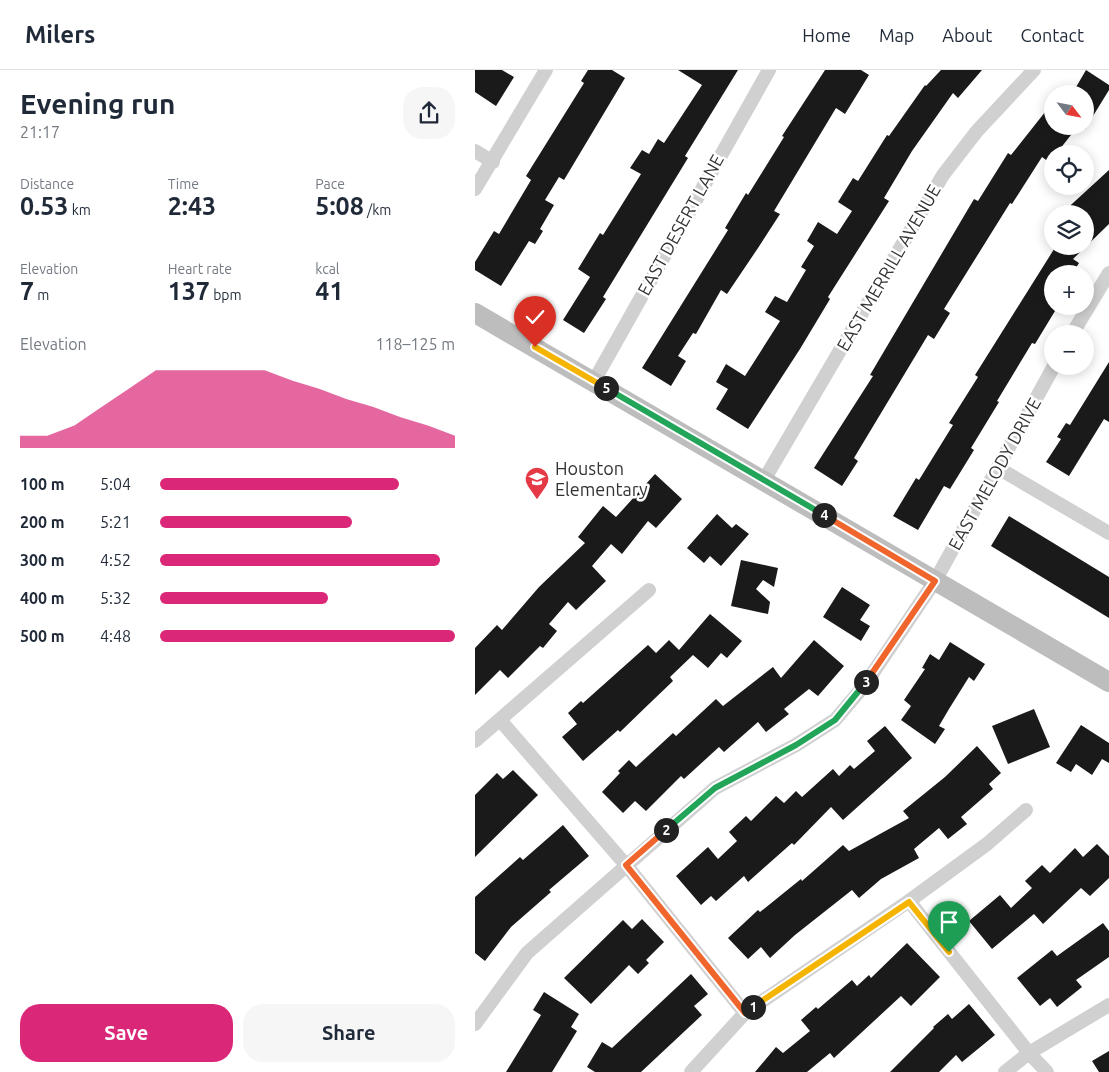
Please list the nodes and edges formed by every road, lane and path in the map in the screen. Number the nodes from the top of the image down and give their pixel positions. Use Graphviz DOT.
graph roads {
  1 [pos="546,70"];
  2 [pos="769,70"];
  3 [pos="1034,70"];
  4 [pos="475,151"];
  5 [pos="493,162"];
  6 [pos="475,189"];
  7 [pos="1109,273"];
  8 [pos="475,313"];
  9 [pos="1077,325"];
  10 [pos="1049,375"];
  11 [pos="594,381"];
  12 [pos="998,468"];
  13 [pos="764,480"];
  14 [pos="1109,533"];
  15 [pos="935,581"];
  16 [pos="649,590"];
  17 [pos="1109,682"];
  18 [pos="500,720"];
  19 [pos="475,741"];
  20 [pos="1026,810"];
  21 [pos="626,865"];
  22 [pos="909,902"];
  23 [pos="1109,1005"];
  24 [pos="745,1013"];
  25 [pos="475,1024"];
  26 [pos="1029,1053"];
  27 [pos="691,1072"];
  28 [pos="1005,1072"];
  29 [pos="1047,1072"];
  1 -- 5 [label="street"];
  2 -- 11 [label="street, EAST DESERT LANE"];
  3 -- 13 [label="street, EAST MERRILL AVENUE"];
  4 -- 5 [label="street"];
  5 -- 6 [label="street"];
  7 -- 9 [label="street"];
  8 -- 11 [label="street"];
  10 -- 12 [label="street, EAST MELODY DRIVE"];
  11 -- 13 [label="street"];
  12 -- 14 [label="street"];
  12 -- 15 [label="street, EAST MELODY DRIVE"];
  13 -- 15 [label="street"];
  15 -- 17 [label="street"];
  15 -- 21 [label="street, EAST MELODY DRIVE"];
  16 -- 18 [label="street"];
  18 -- 19 [label="street"];
  18 -- 21 [label="street"];
  20 -- 22 [label="street"];
  21 -- 24 [label="street"];
  21 -- 25 [label="street, EAST MELODY DRIVE"];
  22 -- 24 [label="street"];
  22 -- 26 [label="street"];
  23 -- 26 [label="street"];
  24 -- 27 [label="street"];
  26 -- 28 [label="street"];
  26 -- 29 [label="street"];
}
